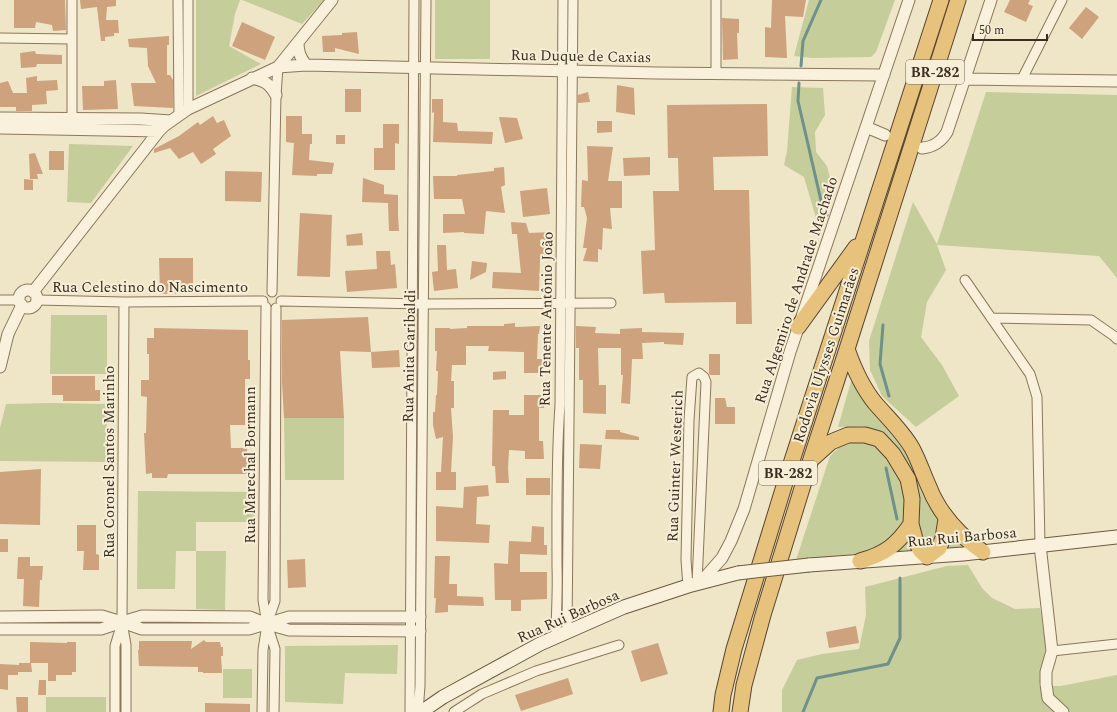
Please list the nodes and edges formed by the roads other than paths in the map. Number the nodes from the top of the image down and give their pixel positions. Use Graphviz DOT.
graph roads {
  1 [pos="72,0"];
  2 [pos="178,0"];
  3 [pos="188,0"];
  4 [pos="332,0"];
  5 [pos="716,0"];
  6 [pos="909,0"];
  7 [pos="941,0"];
  8 [pos="958,0"];
  9 [pos="991,0"];
  10 [pos="1062,0"];
  11 [pos="414,2"];
  12 [pos="426,2"];
  13 [pos="563,3"];
  14 [pos="573,3"];
  15 [pos="0,38"];
  16 [pos="183,38"];
  17 [pos="72,39"];
  18 [pos="298,42"];
  19 [pos="306,65"];
  20 [pos="278,66"];
  21 [pos="419,68"];
  22 [pos="567,71"];
  23 [pos="716,74"];
  24 [pos="884,75"];
  25 [pos="252,78"];
  26 [pos="965,79"];
  27 [pos="1022,79"];
  28 [pos="1117,81"];
  29 [pos="276,95"];
  30 [pos="179,115"];
  31 [pos="3,123"];
  32 [pos="72,124"];
  33 [pos="866,127"];
  34 [pos="159,131"];
  35 [pos="885,135"];
  36 [pos="922,148"];
  37 [pos="424,150"];
  38 [pos="413,151"];
  39 [pos="413,198"];
  40 [pos="424,198"];
  41 [pos="864,236"];
  42 [pos="413,242"];
  43 [pos="424,243"];
  44 [pos="965,280"];
  45 [pos="272,292"];
  46 [pos="35,296"];
  47 [pos="0,300"];
  48 [pos="124,302"];
  49 [pos="20,303"];
  50 [pos="611,303"];
  51 [pos="264,304"];
  52 [pos="412,304"];
  53 [pos="424,304"];
  54 [pos="565,304"];
  55 [pos="278,305"];
  56 [pos="991,318"];
  57 [pos="798,327"];
  58 [pos="1117,339"];
  59 [pos="847,349"];
  60 [pos="265,358"];
  61 [pos="276,358"];
  62 [pos="0,367"];
  63 [pos="412,368"];
  64 [pos="423,368"];
  65 [pos="564,405"];
  66 [pos="412,412"];
  67 [pos="422,412"];
  68 [pos="689,420"];
  69 [pos="704,420"];
  70 [pos="264,434"];
  71 [pos="276,434"];
  72 [pos="568,439"];
  73 [pos="557,440"];
  74 [pos="811,459"];
  75 [pos="422,461"];
  76 [pos="412,462"];
  77 [pos="688,467"];
  78 [pos="702,468"];
  79 [pos="556,478"];
  80 [pos="568,478"];
  81 [pos="411,506"];
  82 [pos="422,506"];
  83 [pos="264,509"];
  84 [pos="275,509"];
  85 [pos="687,512"];
  86 [pos="700,513"];
  87 [pos="946,519"];
  88 [pos="556,523"];
  89 [pos="567,523"];
  90 [pos="911,524"];
  91 [pos="1117,537"];
  92 [pos="1040,545"];
  93 [pos="410,547"];
  94 [pos="420,547"];
  95 [pos="983,552"];
  96 [pos="927,557"];
  97 [pos="263,558"];
  98 [pos="275,558"];
  99 [pos="860,561"];
  100 [pos="562,568"];
  101 [pos="695,584"];
  102 [pos="0,616"];
  103 [pos="47,616"];
  104 [pos="171,616"];
  105 [pos="211,617"];
  106 [pos="324,617"];
  107 [pos="365,617"];
  108 [pos="416,618"];
  109 [pos="122,622"];
  110 [pos="267,624"];
  111 [pos="0,629"];
  112 [pos="47,629"];
  113 [pos="172,629"];
  114 [pos="211,629"];
  115 [pos="324,630"];
  116 [pos="365,630"];
  117 [pos="416,631"];
  118 [pos="561,635"];
  119 [pos="1117,644"];
  120 [pos="619,645"];
  121 [pos="1052,651"];
  122 [pos="262,685"];
  123 [pos="274,685"];
  124 [pos="126,708"];
  125 [pos="115,709"];
  126 [pos="262,712"];
  127 [pos="274,712"];
  128 [pos="410,712"];
  129 [pos="420,712"];
  130 [pos="454,712"];
  131 [pos="721,712"];
  132 [pos="740,712"];
  133 [pos="1063,712"];
  1 -- 17 [label="street"];
  2 -- 16 [label="street"];
  3 -- 16 [label="street"];
  4 -- 18 [label="street"];
  5 -- 23 [label="street"];
  6 -- 24 [label="street, Rua Algemiro de Andrade Machado"];
  7 -- 41 [label="highway, Rodovia Ulysses Guimarães / BR-282"];
  8 -- 59 [label="highway, Rodovia Ulysses Guimarães / BR-282"];
  9 -- 26 [label="street"];
  10 -- 27 [label="street"];
  11 -- 12 [label="street"];
  11 -- 21 [label="street, Rua Anita Garibaldi"];
  12 -- 21 [label="street, Rua Anita Garibaldi"];
  13 -- 14 [label="street"];
  13 -- 22 [label="street, Rua Tenente Antônio João"];
  14 -- 22 [label="street, Rua Tenente Antônio João"];
  15 -- 17 [label="street"];
  16 -- 30 [label="street"];
  17 -- 32 [label="street"];
  18 -- 19 [label="street"];
  18 -- 20 [label="street"];
  19 -- 20 [label="street, Rua Duque de Caxias"];
  19 -- 21 [label="street, Rua Duque de Caxias"];
  20 -- 25 [label="street"];
  20 -- 29 [label="street"];
  21 -- 22 [label="street, Rua Duque de Caxias"];
  21 -- 37 [label="street, Rua Anita Garibaldi"];
  21 -- 38 [label="street, Rua Anita Garibaldi"];
  22 -- 23 [label="street, Rua Duque de Caxias"];
  22 -- 54 [label="street, Rua Tenente Antônio João"];
  23 -- 24 [label="street, Rua Duque de Caxias"];
  24 -- 33 [label="street, Rua Algemiro de Andrade Machado"];
  25 -- 29 [label="street"];
  25 -- 30 [label="street"];
  26 -- 27 [label="street"];
  26 -- 36 [label="street"];
  27 -- 28 [label="street"];
  29 -- 45 [label="street"];
  30 -- 32 [label="street"];
  30 -- 34 [label="street"];
  31 -- 32 [label="street"];
  32 -- 34 [label="street"];
  33 -- 35 [label="street"];
  33 -- 57 [label="street, Rua Algemiro de Andrade Machado"];
  34 -- 46 [label="street"];
  37 -- 38 [label="street"];
  37 -- 40 [label="street, Rua Anita Garibaldi"];
  38 -- 39 [label="street, Rua Anita Garibaldi"];
  39 -- 40 [label="street"];
  39 -- 42 [label="street, Rua Anita Garibaldi"];
  40 -- 43 [label="street, Rua Anita Garibaldi"];
  41 -- 57 [label="highway"];
  41 -- 131 [label="highway, Rodovia Ulysses Guimarães / BR-282"];
  42 -- 43 [label="street"];
  42 -- 52 [label="street, Rua Anita Garibaldi"];
  43 -- 53 [label="street, Rua Anita Garibaldi"];
  44 -- 56 [label="street"];
  45 -- 51 [label="street"];
  45 -- 55 [label="street"];
  46 -- 48 [label="street, Rua Celestino do Nascimento"];
  46 -- 49 [label="street"];
  47 -- 49 [label="street"];
  48 -- 51 [label="street, Rua Celestino do Nascimento"];
  48 -- 109 [label="street, Rua Coronel Santos Marinho"];
  49 -- 62 [label="street"];
  50 -- 54 [label="street"];
  51 -- 55 [label="street"];
  51 -- 60 [label="street, Rua Marechal Bormann"];
  52 -- 53 [label="street"];
  52 -- 55 [label="street"];
  52 -- 63 [label="street, Rua Anita Garibaldi"];
  53 -- 54 [label="street"];
  53 -- 64 [label="street, Rua Anita Garibaldi"];
  54 -- 65 [label="street, Rua Tenente Antônio João"];
  55 -- 61 [label="street, Rua Marechal Bormann"];
  56 -- 58 [label="street"];
  56 -- 92 [label="street"];
  57 -- 101 [label="street, Rua Algemiro de Andrade Machado"];
  59 -- 74 [label="highway, Rodovia Ulysses Guimarães / BR-282"];
  59 -- 87 [label="highway"];
  60 -- 61 [label="street"];
  60 -- 70 [label="street, Rua Marechal Bormann"];
  61 -- 71 [label="street, Rua Marechal Bormann"];
  63 -- 64 [label="street"];
  63 -- 66 [label="street, Rua Anita Garibaldi"];
  64 -- 67 [label="street, Rua Anita Garibaldi"];
  65 -- 72 [label="street, Rua Tenente Antônio João"];
  65 -- 73 [label="street, Rua Tenente Antônio João"];
  66 -- 67 [label="street"];
  66 -- 76 [label="street, Rua Anita Garibaldi"];
  67 -- 75 [label="street, Rua Anita Garibaldi"];
  68 -- 69 [label="street"];
  68 -- 69 [label="street, Rua Guinter Westerich"];
  68 -- 77 [label="street, Rua Guinter Westerich"];
  69 -- 78 [label="street, Rua Guinter Westerich"];
  70 -- 71 [label="street"];
  70 -- 83 [label="street, Rua Marechal Bormann"];
  71 -- 84 [label="street, Rua Marechal Bormann"];
  72 -- 73 [label="street"];
  72 -- 80 [label="street, Rua Tenente Antônio João"];
  73 -- 79 [label="street, Rua Tenente Antônio João"];
  74 -- 90 [label="highway"];
  74 -- 132 [label="highway, Rodovia Ulysses Guimarães / BR-282"];
  75 -- 76 [label="street"];
  75 -- 82 [label="street, Rua Anita Garibaldi"];
  76 -- 81 [label="street, Rua Anita Garibaldi"];
  77 -- 78 [label="street"];
  77 -- 85 [label="street, Rua Guinter Westerich"];
  78 -- 86 [label="street, Rua Guinter Westerich"];
  79 -- 80 [label="street"];
  79 -- 88 [label="street, Rua Tenente Antônio João"];
  80 -- 89 [label="street, Rua Tenente Antônio João"];
  81 -- 82 [label="street"];
  81 -- 93 [label="street, Rua Anita Garibaldi"];
  82 -- 94 [label="street, Rua Anita Garibaldi"];
  83 -- 84 [label="street"];
  83 -- 97 [label="street, Rua Marechal Bormann"];
  84 -- 98 [label="street, Rua Marechal Bormann"];
  85 -- 86 [label="street"];
  85 -- 101 [label="street, Rua Guinter Westerich"];
  86 -- 101 [label="street, Rua Guinter Westerich"];
  87 -- 95 [label="highway"];
  87 -- 96 [label="highway"];
  88 -- 89 [label="street"];
  88 -- 100 [label="street, Rua Tenente Antônio João"];
  89 -- 100 [label="street, Rua Tenente Antônio João"];
  90 -- 96 [label="highway"];
  90 -- 99 [label="highway"];
  91 -- 92 [label="main road, Rua Rui Barbosa"];
  92 -- 95 [label="main road, Rua Rui Barbosa"];
  92 -- 121 [label="street"];
  93 -- 94 [label="street"];
  93 -- 108 [label="street, Rua Anita Garibaldi"];
  94 -- 108 [label="street, Rua Anita Garibaldi"];
  95 -- 96 [label="main road, Rua Rui Barbosa"];
  96 -- 99 [label="main road, Rua Rui Barbosa"];
  97 -- 98 [label="street"];
  97 -- 110 [label="street, Rua Marechal Bormann"];
  98 -- 110 [label="street, Rua Marechal Bormann"];
  99 -- 101 [label="main road, Rua Rui Barbosa, bridge"];
  100 -- 118 [label="street, Rua Tenente Antônio João"];
  101 -- 118 [label="main road, Rua Rui Barbosa"];
  102 -- 103 [label="street"];
  103 -- 109 [label="street"];
  103 -- 112 [label="street"];
  104 -- 105 [label="street"];
  104 -- 109 [label="street"];
  104 -- 113 [label="street"];
  105 -- 110 [label="street"];
  105 -- 114 [label="street"];
  106 -- 107 [label="street"];
  106 -- 110 [label="street"];
  106 -- 115 [label="street"];
  107 -- 108 [label="street"];
  107 -- 116 [label="street"];
  108 -- 117 [label="street, Rua Anita Garibaldi"];
  109 -- 112 [label="street"];
  109 -- 113 [label="street"];
  109 -- 124 [label="street, Rua Coronel Santos Marinho"];
  109 -- 125 [label="street, Rua Coronel Santos Marinho"];
  110 -- 114 [label="street"];
  110 -- 115 [label="street"];
  110 -- 122 [label="street, Rua Marechal Bormann"];
  110 -- 123 [label="street, Rua Marechal Bormann"];
  111 -- 112 [label="street"];
  113 -- 114 [label="street"];
  115 -- 116 [label="street"];
  116 -- 117 [label="street"];
  117 -- 128 [label="street, Rua Anita Garibaldi"];
  117 -- 129 [label="street, Rua Anita Garibaldi"];
  118 -- 129 [label="main road, Rua Rui Barbosa"];
  119 -- 121 [label="street"];
  120 -- 130 [label="street"];
  121 -- 133 [label="street"];
  122 -- 123 [label="street"];
  122 -- 126 [label="street, Rua Marechal Bormann"];
  123 -- 127 [label="street, Rua Marechal Bormann"];
  124 -- 125 [label="street"];
}
